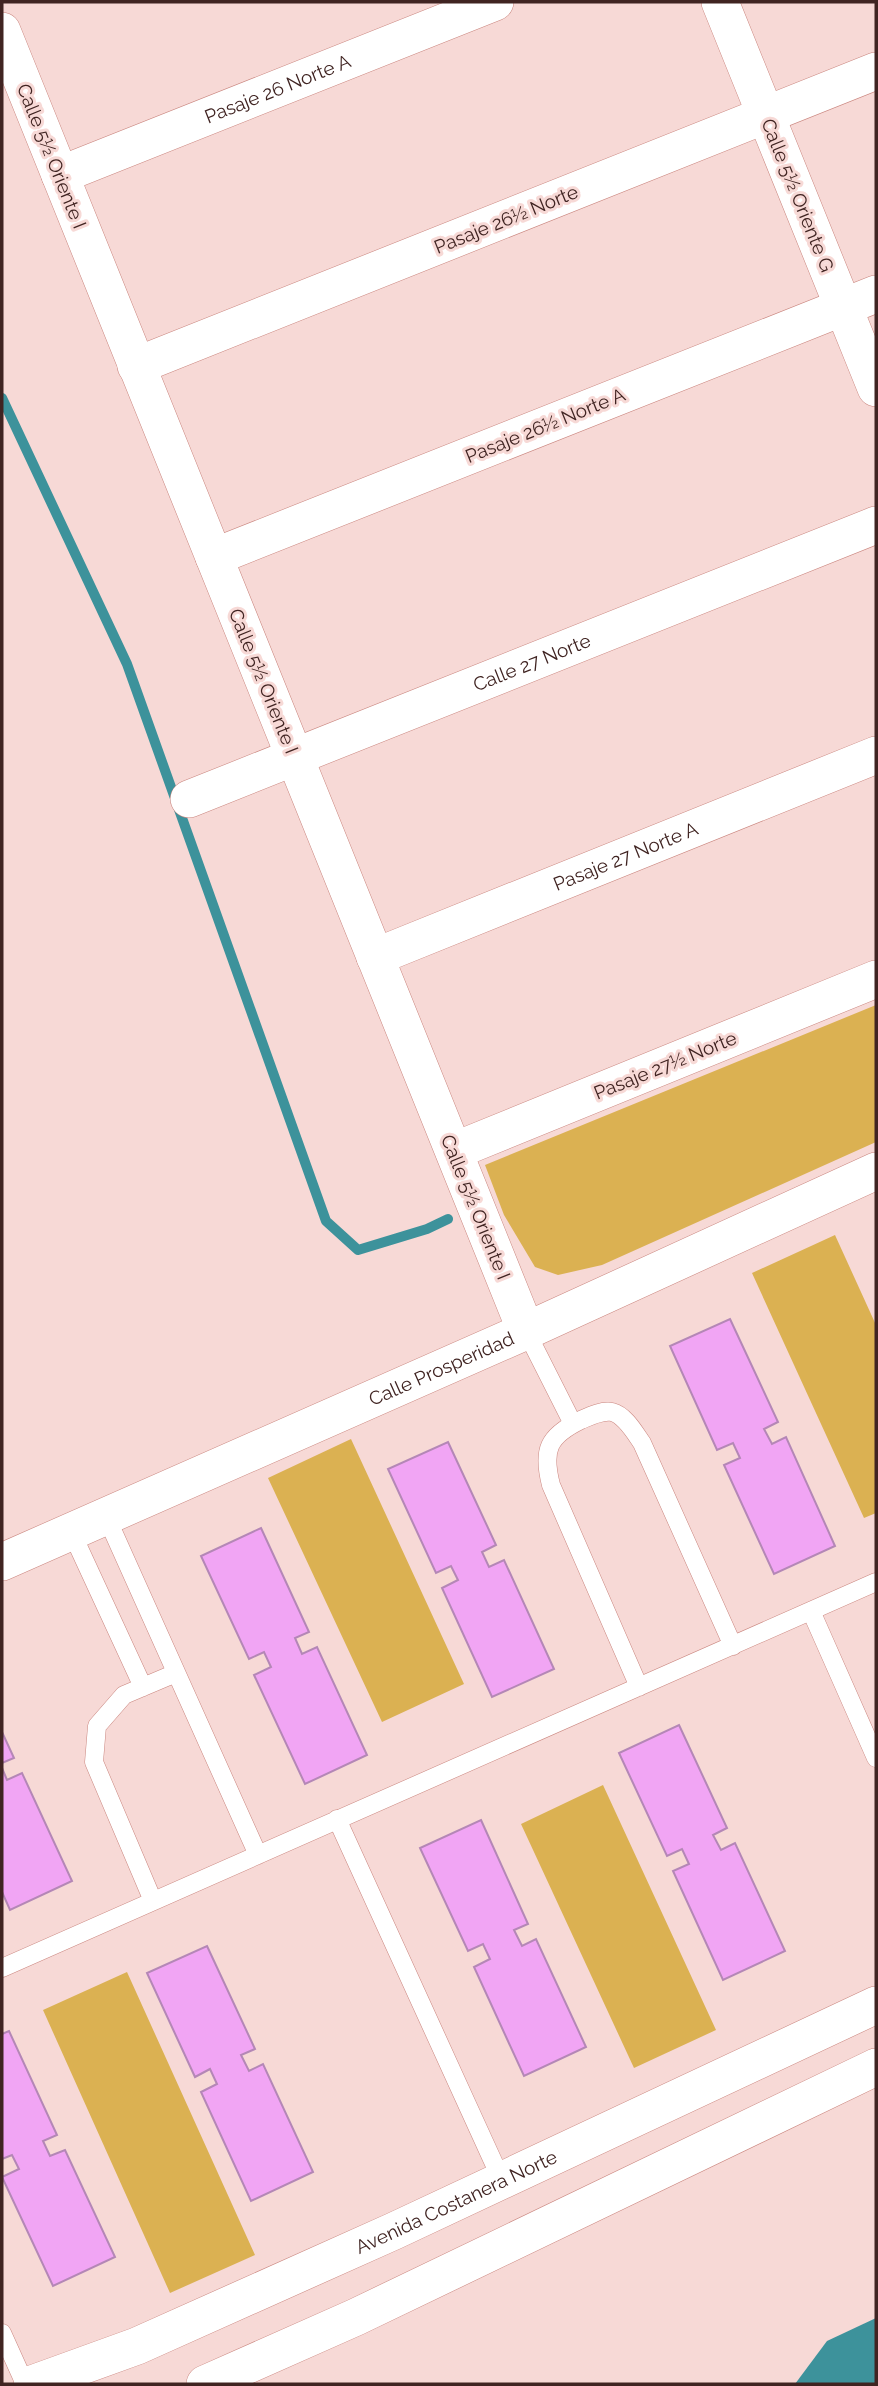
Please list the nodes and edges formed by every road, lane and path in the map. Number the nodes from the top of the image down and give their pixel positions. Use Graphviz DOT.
graph roads {
  1 [pos="495,2"];
  2 [pos="720,2"];
  3 [pos="2,32"];
  4 [pos="876,71"];
  5 [pos="766,115"];
  6 [pos="60,175"];
  7 [pos="860,300"];
  8 [pos="136,366"];
  9 [pos="876,388"];
  10 [pos="876,525"];
  11 [pos="214,557"];
  12 [pos="876,755"];
  13 [pos="295,757"];
  14 [pos="189,799"];
  15 [pos="375,957"];
  16 [pos="876,979"];
  17 [pos="454,1151"];
  18 [pos="876,1171"];
  19 [pos="526,1331"];
  20 [pos="573,1424"];
  21 [pos="106,1516"];
  22 [pos="71,1531"];
  23 [pos="2,1562"];
  24 [pos="876,1582"];
  25 [pos="811,1611"];
  26 [pos="733,1646"];
  27 [pos="176,1673"];
  28 [pos="143,1687"];
  29 [pos="639,1687"];
  30 [pos="876,1758"];
  31 [pos="337,1819"];
  32 [pos="258,1854"];
  33 [pos="153,1901"];
  34 [pos="2,1968"];
  35 [pos="876,2005"];
  36 [pos="876,2067"];
  37 [pos="502,2180"];
  38 [pos="2,2333"];
  39 [pos="25,2384"];
  40 [pos="32,2384"];
  41 [pos="205,2384"];
  1 -- 6 [label="street, Pasaje 26 Norte A"];
  2 -- 5 [label="street, Calle 5½ Oriente G"];
  3 -- 6 [label="street, Calle 5½ Oriente I"];
  4 -- 5 [label="street, Pasaje 26½ Norte"];
  5 -- 7 [label="street, Calle 5½ Oriente G"];
  5 -- 8 [label="street, Pasaje 26½ Norte"];
  6 -- 8 [label="street, Calle 5½ Oriente I"];
  7 -- 9 [label="street, Calle 5½ Oriente G"];
  7 -- 11 [label="street, Pasaje 26½ Norte A"];
  8 -- 11 [label="street, Calle 5½ Oriente I"];
  10 -- 13 [label="street, Calle 27 Norte"];
  11 -- 13 [label="street, Calle 5½ Oriente I"];
  12 -- 15 [label="street, Pasaje 27 Norte A"];
  13 -- 14 [label="street, Calle 27 Norte"];
  13 -- 15 [label="street, Calle 5½ Oriente I"];
  15 -- 17 [label="street, Calle 5½ Oriente I"];
  16 -- 17 [label="street, Pasaje 27½ Norte"];
  17 -- 19 [label="street, Calle 5½ Oriente I"];
  18 -- 19 [label="street, Calle Prosperidad"];
  19 -- 20 [label="lane"];
  19 -- 21 [label="street, Calle Prosperidad"];
  20 -- 26 [label="lane"];
  20 -- 29 [label="lane"];
  21 -- 22 [label="street, Calle Prosperidad"];
  21 -- 27 [label="lane"];
  22 -- 23 [label="street, Calle Prosperidad"];
  22 -- 28 [label="lane"];
  24 -- 25 [label="lane"];
  25 -- 26 [label="lane"];
  25 -- 30 [label="lane"];
  26 -- 29 [label="lane"];
  27 -- 28 [label="lane"];
  27 -- 32 [label="lane"];
  28 -- 33 [label="lane"];
  29 -- 31 [label="lane"];
  31 -- 32 [label="lane"];
  31 -- 37 [label="lane"];
  32 -- 33 [label="lane"];
  33 -- 34 [label="lane"];
  35 -- 37 [label="street, Avenida Costanera Norte"];
  36 -- 41 [label="street"];
  37 -- 40 [label="street, Avenida Costanera Norte"];
  38 -- 39 [label="lane"];
}
